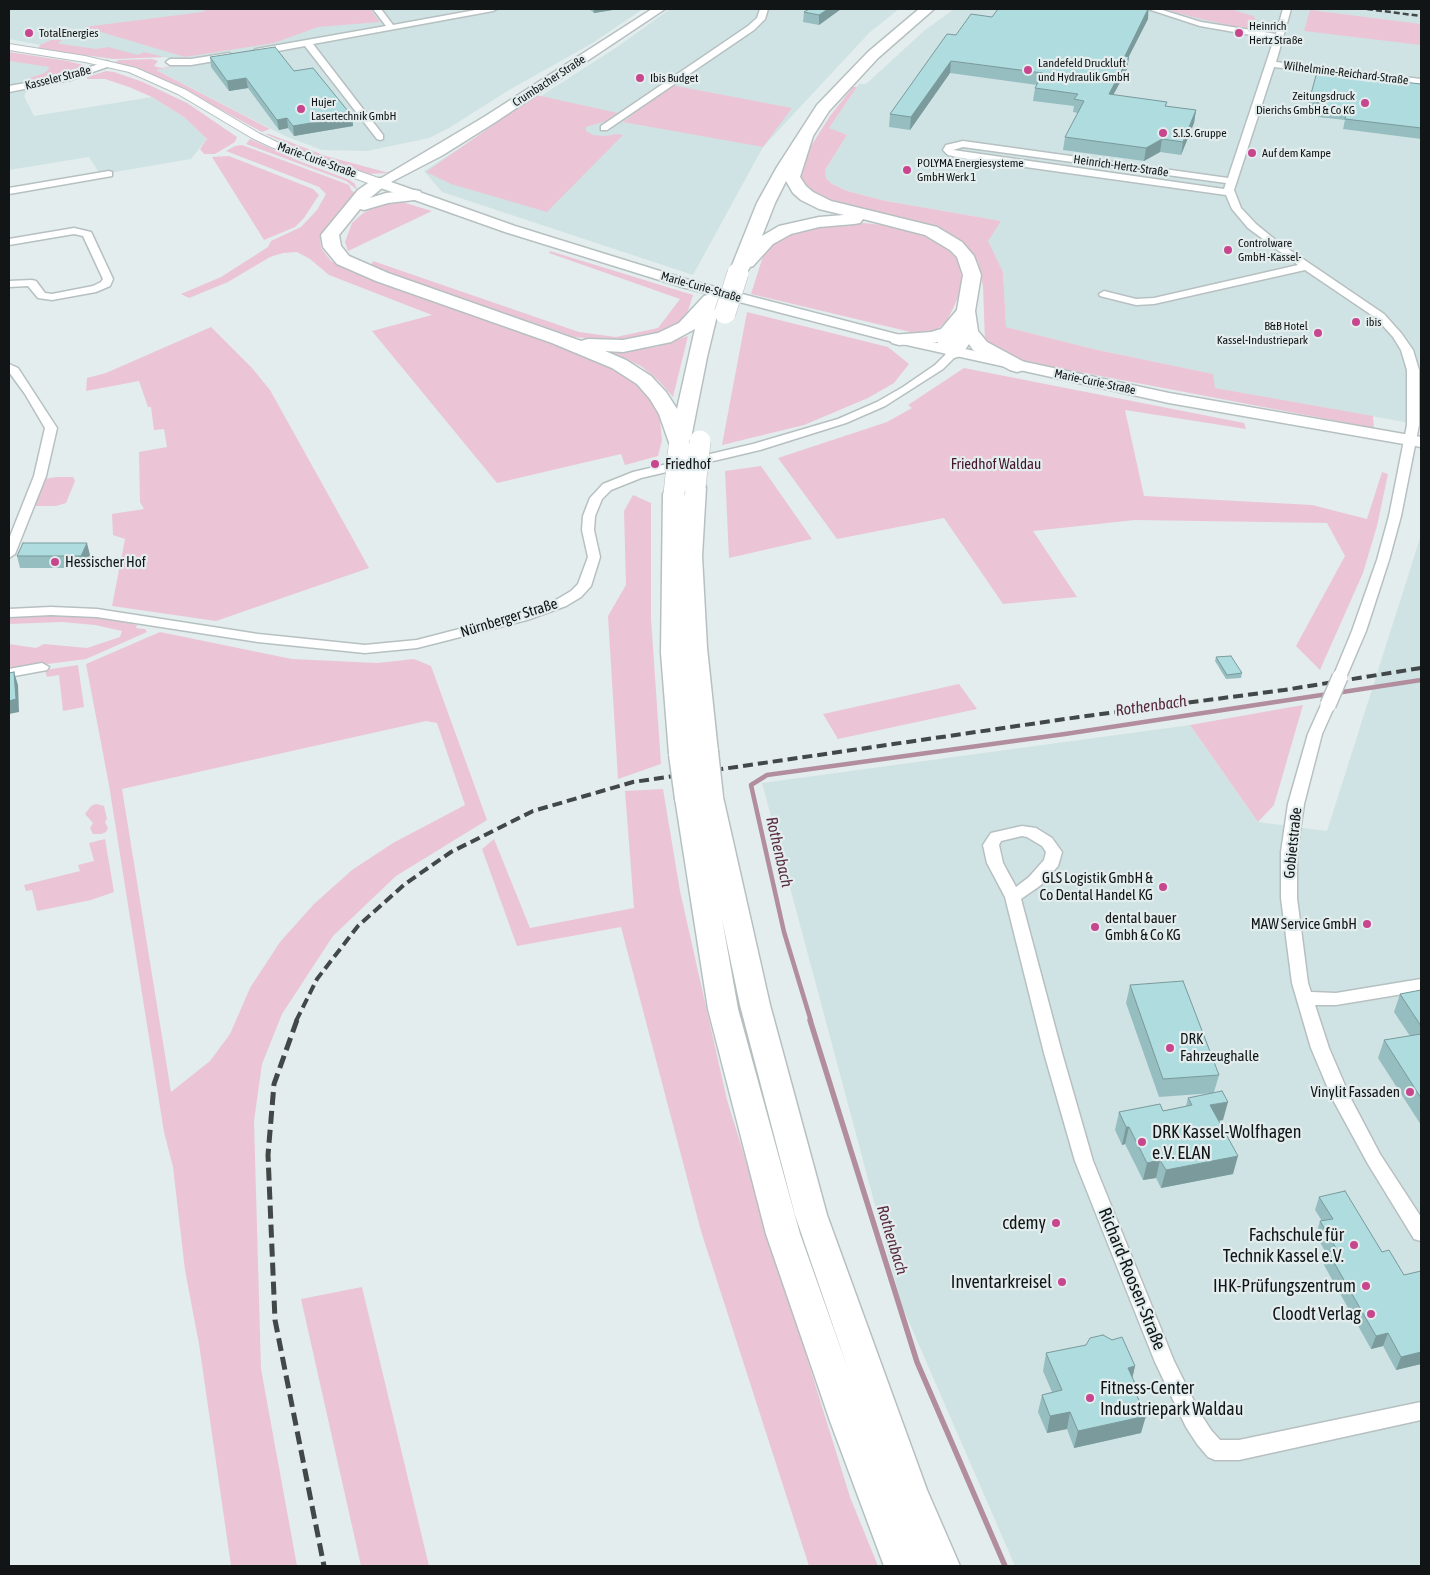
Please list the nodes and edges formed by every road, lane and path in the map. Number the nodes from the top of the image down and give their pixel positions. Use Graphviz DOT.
graph roads {
  1 [pos="377,9"];
  2 [pos="493,9"];
  3 [pos="660,9"];
  4 [pos="764,9"];
  5 [pos="910,9"];
  6 [pos="926,9"];
  7 [pos="1152,9"];
  8 [pos="1287,9"];
  9 [pos="391,27"];
  10 [pos="1278,37"];
  11 [pos="308,44"];
  12 [pos="9,47"];
  13 [pos="249,53"];
  14 [pos="240,54"];
  15 [pos="170,62"];
  16 [pos="107,64"];
  17 [pos="1271,64"];
  18 [pos="1421,82"];
  19 [pos="9,89"];
  20 [pos="604,128"];
  21 [pos="806,133"];
  22 [pos="380,137"];
  23 [pos="109,174"];
  24 [pos="395,179"];
  25 [pos="1231,180"];
  26 [pos="361,187"];
  27 [pos="9,192"];
  28 [pos="1230,193"];
  29 [pos="414,195"];
  30 [pos="450,207"];
  31 [pos="898,222"];
  32 [pos="9,242"];
  33 [pos="1308,266"];
  34 [pos="736,267"];
  35 [pos="9,284"];
  36 [pos="1104,294"];
  37 [pos="713,307"];
  38 [pos="966,311"];
  39 [pos="970,331"];
  40 [pos="948,333"];
  41 [pos="559,339"];
  42 [pos="899,339"];
  43 [pos="954,352"];
  44 [pos="1017,366"];
  45 [pos="9,367"];
  46 [pos="700,441"];
  47 [pos="1416,441"];
  48 [pos="679,447"];
  49 [pos="685,491"];
  50 [pos="9,554"];
  51 [pos="9,613"];
  52 [pos="42,667"];
  53 [pos="9,673"];
  54 [pos="693,753"];
  55 [pos="699,797"];
  56 [pos="1013,897"];
  57 [pos="1421,985"];
  58 [pos="1304,998"];
  59 [pos="1421,1233"];
  60 [pos="1421,1410"];
  61 [pos="903,1566"];
  62 [pos="941,1566"];
  1 -- 9 [label="street"];
  2 -- 9 [label="street"];
  3 -- 24 [label="main road, Crumbacher Straße"];
  4 -- 20 [label="street"];
  5 -- 34 [label="highway"];
  6 -- 21 [label="highway"];
  7 -- 10 [label="street"];
  8 -- 10 [label="street"];
  9 -- 11 [label="street"];
  10 -- 17 [label="street"];
  11 -- 13 [label="street"];
  11 -- 22 [label="street"];
  12 -- 16 [label="street, Marie-Curie-Straße"];
  14 -- 15 [label="street"];
  16 -- 19 [label="street, Kasseler Straße"];
  16 -- 26 [label="street, Marie-Curie-Straße"];
  17 -- 18 [label="street, Wilhelmine-Reichard-Straße"];
  17 -- 25 [label="street"];
  21 -- 31 [label="highway"];
  21 -- 34 [label="highway"];
  23 -- 27 [label="street"];
  24 -- 26 [label="highway"];
  24 -- 29 [label="main road, Marie-Curie-Straße"];
  24 -- 30 [label="main road"];
  25 -- 28 [label="street"];
  25 -- 28 [label="street, Heinrich-Hertz-Straße"];
  26 -- 29 [label="highway"];
  26 -- 41 [label="highway"];
  28 -- 33 [label="street"];
  29 -- 30 [label="main road, Marie-Curie-Straße"];
  30 -- 42 [label="main road, Marie-Curie-Straße"];
  31 -- 34 [label="highway"];
  31 -- 38 [label="highway"];
  32 -- 35 [label="street"];
  33 -- 36 [label="street"];
  33 -- 47 [label="street"];
  34 -- 37 [label="highway, bridge"];
  37 -- 41 [label="highway"];
  37 -- 46 [label="highway"];
  37 -- 48 [label="highway"];
  38 -- 39 [label="highway"];
  38 -- 40 [label="highway"];
  39 -- 43 [label="highway"];
  39 -- 44 [label="highway"];
  40 -- 42 [label="highway"];
  40 -- 43 [label="highway"];
  41 -- 48 [label="highway"];
  42 -- 43 [label="main road, Marie-Curie-Straße"];
  43 -- 44 [label="main road, Marie-Curie-Straße"];
  43 -- 51 [label="street, Nürnberger Straße"];
  44 -- 47 [label="main road, Marie-Curie-Straße"];
  45 -- 50 [label="street"];
  46 -- 49 [label="highway, bridge"];
  47 -- 58 [label="street, Gobietstraße, bridge"];
  48 -- 49 [label="highway, bridge"];
  49 -- 54 [label="highway"];
  52 -- 53 [label="street"];
  54 -- 55 [label="highway, bridge"];
  55 -- 61 [label="highway"];
  55 -- 62 [label="highway"];
  56 -- 60 [label="street, Richard-Roosen-Straße"];
  57 -- 58 [label="street"];
  58 -- 59 [label="street, Gobietstraße"];
}
